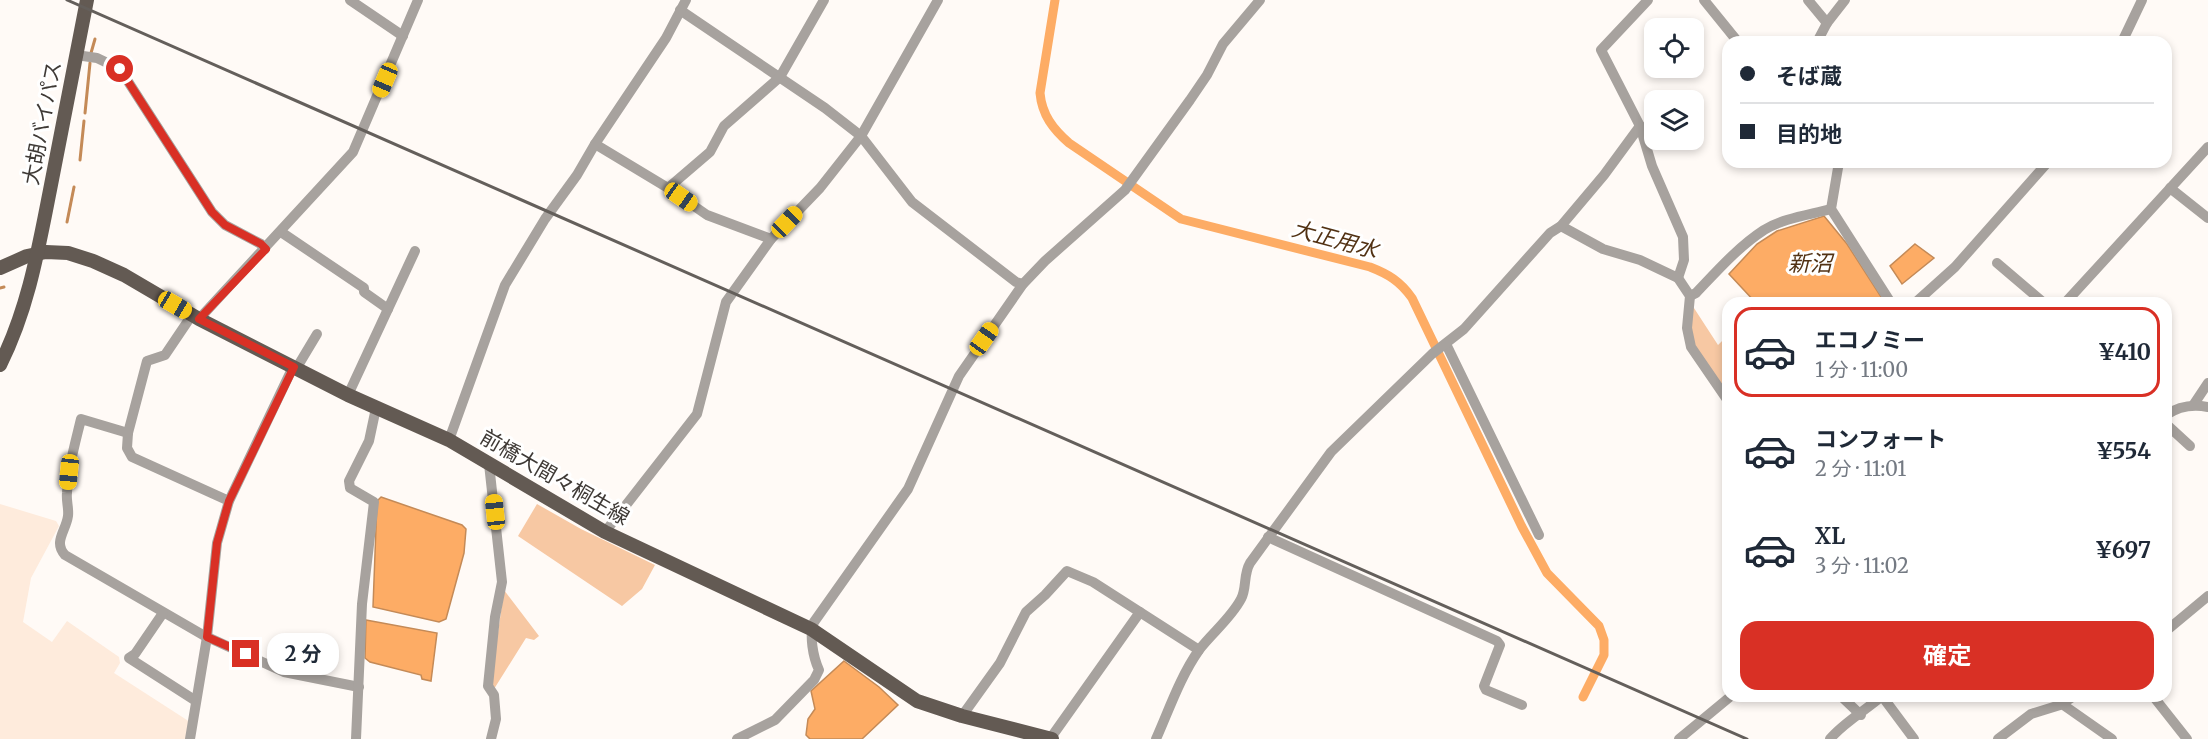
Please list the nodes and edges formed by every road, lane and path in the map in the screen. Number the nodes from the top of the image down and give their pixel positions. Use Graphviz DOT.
graph roads {
  1 [pos="87,0"];
  2 [pos="350,0"];
  3 [pos="418,0"];
  4 [pos="824,0"];
  5 [pos="938,0"];
  6 [pos="1260,0"];
  7 [pos="1648,0"];
  8 [pos="1704,0"];
  9 [pos="1808,0"];
  10 [pos="1845,0"];
  11 [pos="2142,0"];
  12 [pos="683,5"];
  13 [pos="1827,23"];
  14 [pos="403,36"];
  15 [pos="1733,36"];
  16 [pos="1820,36"];
  17 [pos="2125,36"];
  18 [pos="76,55"];
  19 [pos="780,77"];
  20 [pos="1640,126"];
  21 [pos="861,136"];
  22 [pos="595,144"];
  23 [pos="2208,147"];
  24 [pos="1838,168"];
  25 [pos="2043,168"];
  26 [pos="668,188"];
  27 [pos="2170,188"];
  28 [pos="1830,209"];
  29 [pos="2208,218"];
  30 [pos="1561,226"];
  31 [pos="281,232"];
  32 [pos="771,239"];
  33 [pos="266,249"];
  34 [pos="415,251"];
  35 [pos="37,253"];
  36 [pos="1997,263"];
  37 [pos="0,268"];
  38 [pos="1678,278"];
  39 [pos="1023,284"];
  40 [pos="1690,296"];
  41 [pos="1887,297"];
  42 [pos="1922,297"];
  43 [pos="2037,297"];
  44 [pos="2070,297"];
  45 [pos="388,309"];
  46 [pos="196,317"];
  47 [pos="316,334"];
  48 [pos="1444,345"];
  49 [pos="0,366"];
  50 [pos="295,368"];
  51 [pos="2208,384"];
  52 [pos="1722,392"];
  53 [pos="348,395"];
  54 [pos="2194,404"];
  55 [pos="2208,407"];
  56 [pos="376,408"];
  57 [pos="2172,411"];
  58 [pos="2172,430"];
  59 [pos="128,433"];
  60 [pos="449,440"];
  61 [pos="2190,446"];
  62 [pos="489,464"];
  63 [pos="229,501"];
  64 [pos="605,532"];
  65 [pos="1539,536"];
  66 [pos="1268,537"];
  67 [pos="2208,596"];
  68 [pos="1140,612"];
  69 [pos="163,613"];
  70 [pos="2172,626"];
  71 [pos="811,629"];
  72 [pos="207,637"];
  73 [pos="1199,650"];
  74 [pos="359,687"];
  75 [pos="196,701"];
  76 [pos="1724,702"];
  77 [pos="1847,702"];
  78 [pos="1875,702"];
  79 [pos="1886,702"];
  80 [pos="2063,702"];
  81 [pos="2158,702"];
  82 [pos="1522,705"];
  83 [pos="2058,705"];
  84 [pos="1861,715"];
  85 [pos="962,716"];
  86 [pos="1681,738"];
  87 [pos="190,739"];
  88 [pos="356,739"];
  89 [pos="491,739"];
  90 [pos="736,739"];
  91 [pos="1051,739"];
  92 [pos="1156,739"];
  93 [pos="1830,739"];
  94 [pos="1914,739"];
  95 [pos="1998,739"];
  96 [pos="2100,739"];
  97 [pos="2112,739"];
  98 [pos="2187,739"];
  1 -- 18 [label="main road, 大胡バイパス"];
  2 -- 14 [label="street"];
  3 -- 14 [label="street"];
  4 -- 19 [label="street"];
  5 -- 21 [label="street"];
  6 -- 39 [label="street"];
  7 -- 20 [label="street"];
  8 -- 15 [label="street"];
  9 -- 13 [label="street"];
  10 -- 13 [label="street"];
  11 -- 17 [label="street"];
  12 -- 19 [label="street"];
  12 -- 22 [label="street"];
  13 -- 16 [label="street"];
  14 -- 31 [label="street"];
  18 -- 33 [label="street"];
  18 -- 35 [label="main road, 大胡バイパス"];
  19 -- 21 [label="street"];
  19 -- 26 [label="street"];
  20 -- 30 [label="street"];
  20 -- 38 [label="street"];
  21 -- 32 [label="street"];
  21 -- 39 [label="street"];
  22 -- 26 [label="street"];
  22 -- 60 [label="street"];
  23 -- 27 [label="street"];
  24 -- 28 [label="street"];
  25 -- 42 [label="street"];
  26 -- 32 [label="street"];
  27 -- 29 [label="street"];
  27 -- 44 [label="street"];
  28 -- 40 [label="street"];
  28 -- 41 [label="street"];
  30 -- 38 [label="street"];
  30 -- 48 [label="street"];
  31 -- 33 [label="street"];
  31 -- 45 [label="street"];
  32 -- 64 [label="street"];
  33 -- 46 [label="street"];
  34 -- 45 [label="street"];
  35 -- 37 [label="main road"];
  35 -- 46 [label="main road, 前橋大間々桐生線"];
  35 -- 49 [label="main road, 大胡バイパス"];
  36 -- 43 [label="street"];
  38 -- 40 [label="street"];
  39 -- 71 [label="street"];
  40 -- 52 [label="street"];
  45 -- 53 [label="street"];
  46 -- 50 [label="main road, 前橋大間々桐生線"];
  46 -- 59 [label="street"];
  47 -- 50 [label="street"];
  48 -- 65 [label="street"];
  48 -- 66 [label="street"];
  50 -- 53 [label="main road, 前橋大間々桐生線"];
  50 -- 63 [label="street"];
  51 -- 54 [label="street"];
  53 -- 56 [label="main road, 前橋大間々桐生線"];
  54 -- 55 [label="street"];
  54 -- 57 [label="street"];
  56 -- 60 [label="main road, 前橋大間々桐生線"];
  56 -- 74 [label="street"];
  58 -- 61 [label="street"];
  59 -- 63 [label="street"];
  59 -- 69 [label="street"];
  60 -- 62 [label="main road, 前橋大間々桐生線"];
  62 -- 64 [label="main road, 前橋大間々桐生線"];
  62 -- 89 [label="street"];
  63 -- 72 [label="street"];
  64 -- 71 [label="main road, 前橋大間々桐生線"];
  66 -- 73 [label="street"];
  66 -- 82 [label="street"];
  67 -- 70 [label="street"];
  68 -- 73 [label="street"];
  68 -- 85 [label="street"];
  68 -- 91 [label="street"];
  69 -- 72 [label="street"];
  69 -- 75 [label="street"];
  71 -- 85 [label="main road, 前橋大間々桐生線"];
  71 -- 90 [label="street"];
  72 -- 74 [label="street"];
  72 -- 75 [label="street"];
  73 -- 92 [label="street"];
  74 -- 88 [label="street"];
  75 -- 87 [label="street"];
  76 -- 86 [label="street"];
  77 -- 84 [label="street"];
  78 -- 84 [label="street"];
  79 -- 94 [label="street"];
  80 -- 83 [label="street"];
  81 -- 98 [label="street"];
  83 -- 95 [label="street"];
  83 -- 96 [label="street"];
  83 -- 97 [label="street"];
  84 -- 93 [label="street"];
  85 -- 91 [label="main road, 前橋大間々桐生線"];
}
